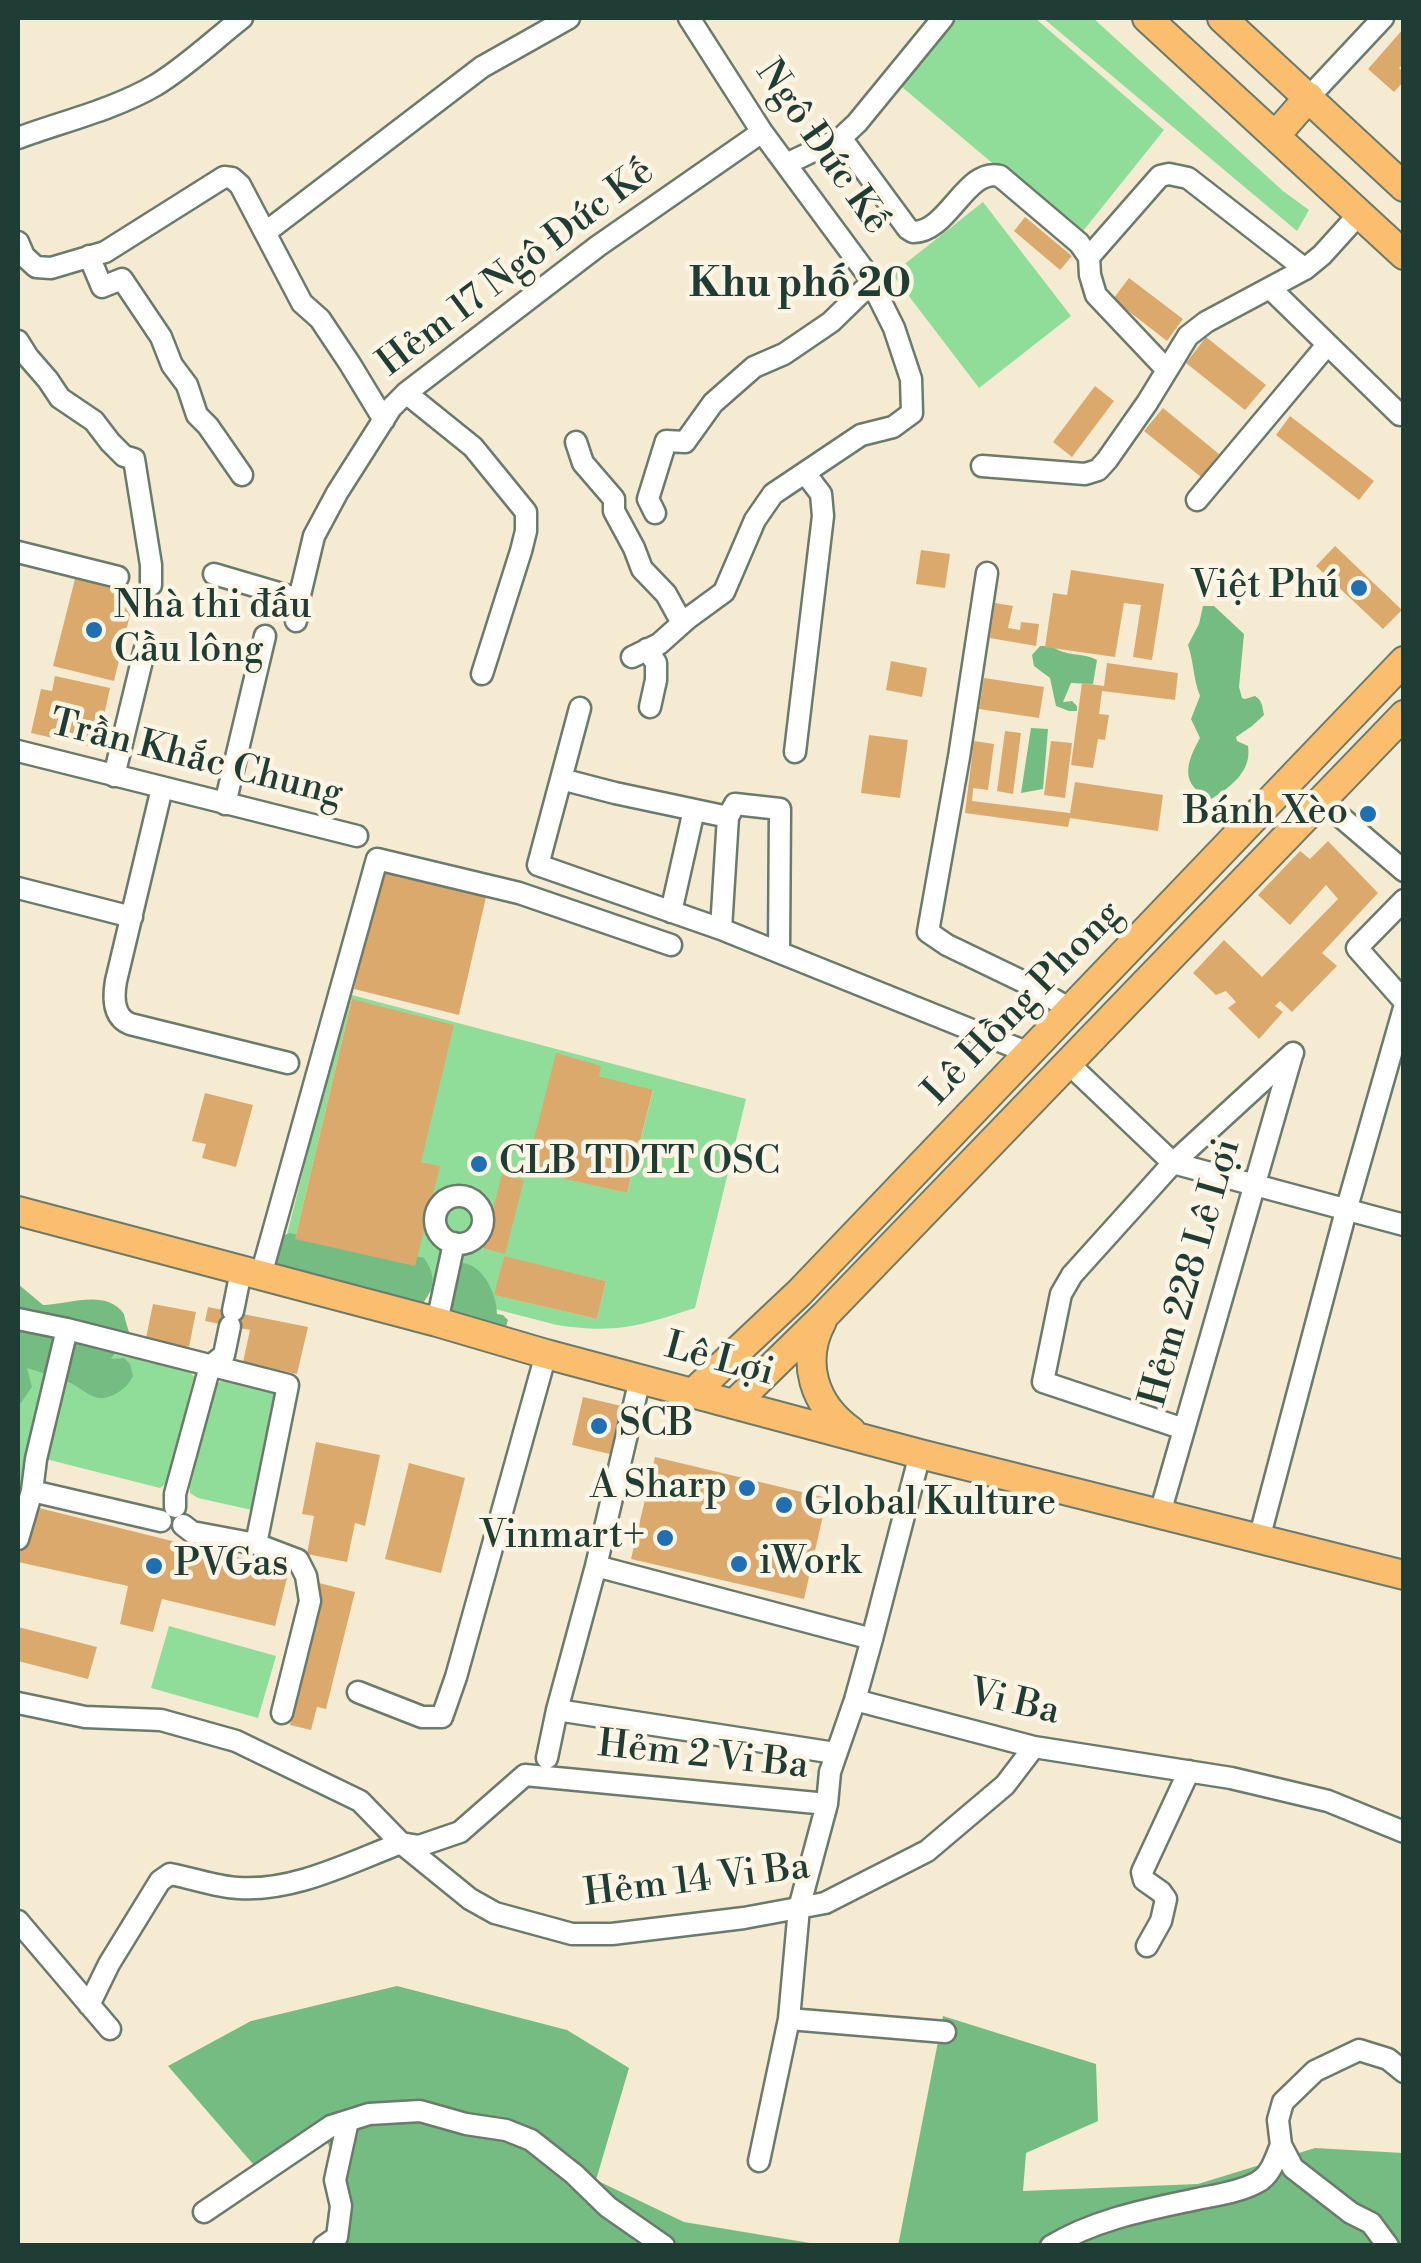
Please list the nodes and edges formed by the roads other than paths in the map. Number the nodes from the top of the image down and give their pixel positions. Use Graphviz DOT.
graph roads {
  1 [pos="242,18"];
  2 [pos="569,18"];
  3 [pos="943,18"];
  4 [pos="1147,18"];
  5 [pos="1222,18"];
  6 [pos="1383,18"];
  7 [pos="696,20"];
  8 [pos="1309,98"];
  9 [pos="762,132"];
  10 [pos="1275,136"];
  11 [pos="18,138"];
  12 [pos="841,138"];
  13 [pos="786,164"];
  14 [pos="1404,187"];
  15 [pos="1360,213"];
  16 [pos="266,232"];
  17 [pos="18,242"];
  18 [pos="1404,255"];
  19 [pos="89,256"];
  20 [pos="1089,257"];
  21 [pos="1305,269"];
  22 [pos="871,283"];
  23 [pos="1271,288"];
  24 [pos="18,341"];
  25 [pos="1326,345"];
  26 [pos="1166,370"];
  27 [pos="406,393"];
  28 [pos="1400,415"];
  29 [pos="384,420"];
  30 [pos="576,442"];
  31 [pos="982,466"];
  32 [pos="805,473"];
  33 [pos="242,475"];
  34 [pos="1197,500"];
  35 [pos="655,513"];
  36 [pos="18,552"];
  37 [pos="214,574"];
  38 [pos="987,574"];
  39 [pos="118,577"];
  40 [pos="151,585"];
  41 [pos="299,599"];
  42 [pos="296,621"];
  43 [pos="682,623"];
  44 [pos="265,636"];
  45 [pos="146,644"];
  46 [pos="1404,662"];
  47 [pos="482,674"];
  48 [pos="650,706"];
  49 [pos="580,708"];
  50 [pos="1400,726"];
  51 [pos="18,750"];
  52 [pos="795,752"];
  53 [pos="1307,762"];
  54 [pos="114,776"];
  55 [pos="561,779"];
  56 [pos="162,788"];
  57 [pos="1328,793"];
  58 [pos="225,804"];
  59 [pos="694,810"];
  60 [pos="728,817"];
  61 [pos="357,836"];
  62 [pos="1404,871"];
  63 [pos="18,888"];
  64 [pos="1404,900"];
  65 [pos="671,912"];
  66 [pos="132,917"];
  67 [pos="721,928"];
  68 [pos="671,945"];
  69 [pos="779,952"];
  70 [pos="1404,1004"];
  71 [pos="1070,1010"];
  72 [pos="1035,1046"];
  73 [pos="288,1062"];
  74 [pos="1068,1064"];
  75 [pos="1174,1164"];
  76 [pos="1254,1186"];
  77 [pos="18,1211"];
  78 [pos="1346,1211"];
  79 [pos="1404,1225"];
  80 [pos="454,1243"];
  81 [pos="251,1273"];
  82 [pos="825,1315"];
  83 [pos="18,1320"];
  84 [pos="770,1320"];
  85 [pos="437,1322"];
  86 [pos="67,1330"];
  87 [pos="792,1348"];
  88 [pos="546,1354"];
  89 [pos="210,1366"];
  90 [pos="640,1378"];
  91 [pos="693,1393"];
  92 [pos="734,1404"];
  93 [pos="1184,1429"];
  94 [pos="869,1440"];
  95 [pos="920,1454"];
  96 [pos="32,1491"];
  97 [pos="1160,1513"];
  98 [pos="173,1517"];
  99 [pos="18,1539"];
  100 [pos="1259,1540"];
  101 [pos="256,1544"];
  102 [pos="596,1566"];
  103 [pos="1404,1575"];
  104 [pos="872,1639"];
  105 [pos="358,1692"];
  106 [pos="854,1700"];
  107 [pos="18,1703"];
  108 [pos="557,1710"];
  109 [pos="282,1712"];
  110 [pos="1034,1747"];
  111 [pos="834,1753"];
  112 [pos="547,1758"];
  113 [pos="1188,1771"];
  114 [pos="827,1804"];
  115 [pos="1404,1832"];
  116 [pos="402,1842"];
  117 [pos="799,1908"];
  118 [pos="18,1921"];
  119 [pos="1147,1946"];
  120 [pos="89,2004"];
  121 [pos="789,2019"];
  122 [pos="110,2029"];
  123 [pos="945,2032"];
  124 [pos="1404,2072"];
  125 [pos="348,2121"];
  126 [pos="1281,2145"];
  127 [pos="759,2161"];
  128 [pos="204,2212"];
  129 [pos="324,2246"];
  130 [pos="664,2246"];
  131 [pos="1051,2246"];
  132 [pos="1388,2246"];
  1 -- 11 [label="street"];
  2 -- 16 [label="street"];
  3 -- 12 [label="street"];
  4 -- 10 [label="main road"];
  5 -- 8 [label="main road"];
  6 -- 8 [label="street"];
  7 -- 9 [label="street, Ngô Đức Kế"];
  8 -- 10 [label="main road"];
  8 -- 14 [label="main road"];
  9 -- 13 [label="street, Ngô Đức Kế"];
  9 -- 27 [label="street, Hẻm 17 Ngô Đức Kế"];
  10 -- 15 [label="main road"];
  12 -- 13 [label="street"];
  12 -- 20 [label="street"];
  13 -- 22 [label="street, Ngô Đức Kế"];
  15 -- 18 [label="main road"];
  15 -- 21 [label="street"];
  16 -- 19 [label="street"];
  16 -- 29 [label="street"];
  17 -- 19 [label="street"];
  19 -- 33 [label="street"];
  20 -- 21 [label="street"];
  20 -- 26 [label="street"];
  21 -- 23 [label="street"];
  22 -- 32 [label="street, Ngô Đức Kế"];
  22 -- 35 [label="street"];
  23 -- 25 [label="street"];
  23 -- 26 [label="street"];
  24 -- 40 [label="street"];
  25 -- 28 [label="street"];
  25 -- 34 [label="street"];
  26 -- 31 [label="street"];
  27 -- 29 [label="street, Hẻm 17 Ngô Đức Kế"];
  27 -- 47 [label="street"];
  29 -- 41 [label="street, Hẻm 17 Ngô Đức Kế"];
  30 -- 43 [label="street"];
  32 -- 43 [label="street"];
  32 -- 52 [label="street"];
  36 -- 39 [label="street"];
  37 -- 41 [label="street"];
  38 -- 71 [label="street"];
  41 -- 42 [label="street, Hẻm 17 Ngô Đức Kế"];
  43 -- 48 [label="street"];
  44 -- 58 [label="street"];
  45 -- 54 [label="street"];
  46 -- 53 [label="main road, Lê Hồng Phong"];
  49 -- 55 [label="street"];
  50 -- 57 [label="main road, Lê Hồng Phong"];
  51 -- 54 [label="street, Trần Khắc Chung"];
  53 -- 57 [label="main road"];
  53 -- 71 [label="main road, Lê Hồng Phong"];
  54 -- 56 [label="street, Trần Khắc Chung"];
  55 -- 59 [label="street"];
  55 -- 65 [label="street"];
  56 -- 58 [label="street, Trần Khắc Chung"];
  56 -- 66 [label="street"];
  57 -- 62 [label="street"];
  57 -- 74 [label="main road, Lê Hồng Phong"];
  58 -- 61 [label="street, Trần Khắc Chung"];
  59 -- 60 [label="street"];
  59 -- 65 [label="street"];
  60 -- 67 [label="street"];
  60 -- 69 [label="street"];
  63 -- 66 [label="street"];
  64 -- 70 [label="street"];
  65 -- 67 [label="street"];
  66 -- 73 [label="street"];
  67 -- 69 [label="street"];
  68 -- 81 [label="street"];
  69 -- 72 [label="street"];
  70 -- 78 [label="street"];
  71 -- 72 [label="main road, Lê Hồng Phong"];
  72 -- 74 [label="main road"];
  72 -- 84 [label="main road, Lê Hồng Phong"];
  74 -- 75 [label="street"];
  74 -- 82 [label="main road, Lê Hồng Phong"];
  75 -- 76 [label="street"];
  75 -- 76 [label="street, Hẻm 228 Lê Lợi"];
  75 -- 93 [label="street"];
  76 -- 78 [label="street"];
  76 -- 93 [label="street, Hẻm 228 Lê Lợi"];
  77 -- 81 [label="main road, Lê Lợi"];
  78 -- 79 [label="street"];
  78 -- 100 [label="street"];
  80 -- 85 [label="street"];
  81 -- 85 [label="main road, Lê Lợi"];
  81 -- 89 [label="street"];
  82 -- 87 [label="main road, Lê Hồng Phong"];
  82 -- 94 [label="main road"];
  83 -- 86 [label="street"];
  84 -- 87 [label="main road"];
  84 -- 91 [label="main road, Lê Hồng Phong"];
  85 -- 88 [label="main road, Lê Lợi"];
  86 -- 89 [label="street"];
  86 -- 96 [label="street"];
  87 -- 92 [label="main road, Lê Hồng Phong"];
  88 -- 90 [label="main road, Lê Lợi"];
  88 -- 105 [label="street"];
  89 -- 98 [label="street"];
  89 -- 101 [label="street"];
  90 -- 91 [label="main road, Lê Lợi"];
  90 -- 102 [label="street"];
  91 -- 92 [label="main road, Lê Lợi"];
  92 -- 94 [label="main road, Lê Lợi"];
  93 -- 97 [label="street, Hẻm 228 Lê Lợi"];
  94 -- 95 [label="main road, Lê Lợi"];
  95 -- 97 [label="main road, Lê Lợi"];
  95 -- 104 [label="street"];
  96 -- 98 [label="street"];
  96 -- 99 [label="street"];
  97 -- 100 [label="main road, Lê Lợi"];
  98 -- 101 [label="street"];
  100 -- 103 [label="main road, Lê Lợi"];
  101 -- 109 [label="street"];
  102 -- 104 [label="street"];
  102 -- 108 [label="street"];
  104 -- 106 [label="street"];
  106 -- 110 [label="street, Vi Ba"];
  106 -- 111 [label="street, Hẻm 2 Vi Ba"];
  107 -- 116 [label="street, Hẻm 14 Vi Ba"];
  108 -- 111 [label="street"];
  108 -- 112 [label="street"];
  110 -- 113 [label="street, Vi Ba"];
  110 -- 117 [label="street, Hẻm 14 Vi Ba"];
  111 -- 114 [label="street, Hẻm 2 Vi Ba"];
  113 -- 115 [label="street, Vi Ba"];
  113 -- 119 [label="street"];
  114 -- 116 [label="street, Hẻm 2 Vi Ba"];
  114 -- 117 [label="street"];
  116 -- 117 [label="street, Hẻm 14 Vi Ba"];
  116 -- 120 [label="street"];
  117 -- 121 [label="street"];
  118 -- 120 [label="street"];
  120 -- 122 [label="street"];
  121 -- 123 [label="street"];
  121 -- 127 [label="street"];
  124 -- 126 [label="street"];
  125 -- 128 [label="street"];
  125 -- 129 [label="street"];
  125 -- 130 [label="street"];
  126 -- 131 [label="street"];
  126 -- 132 [label="street"];
}
